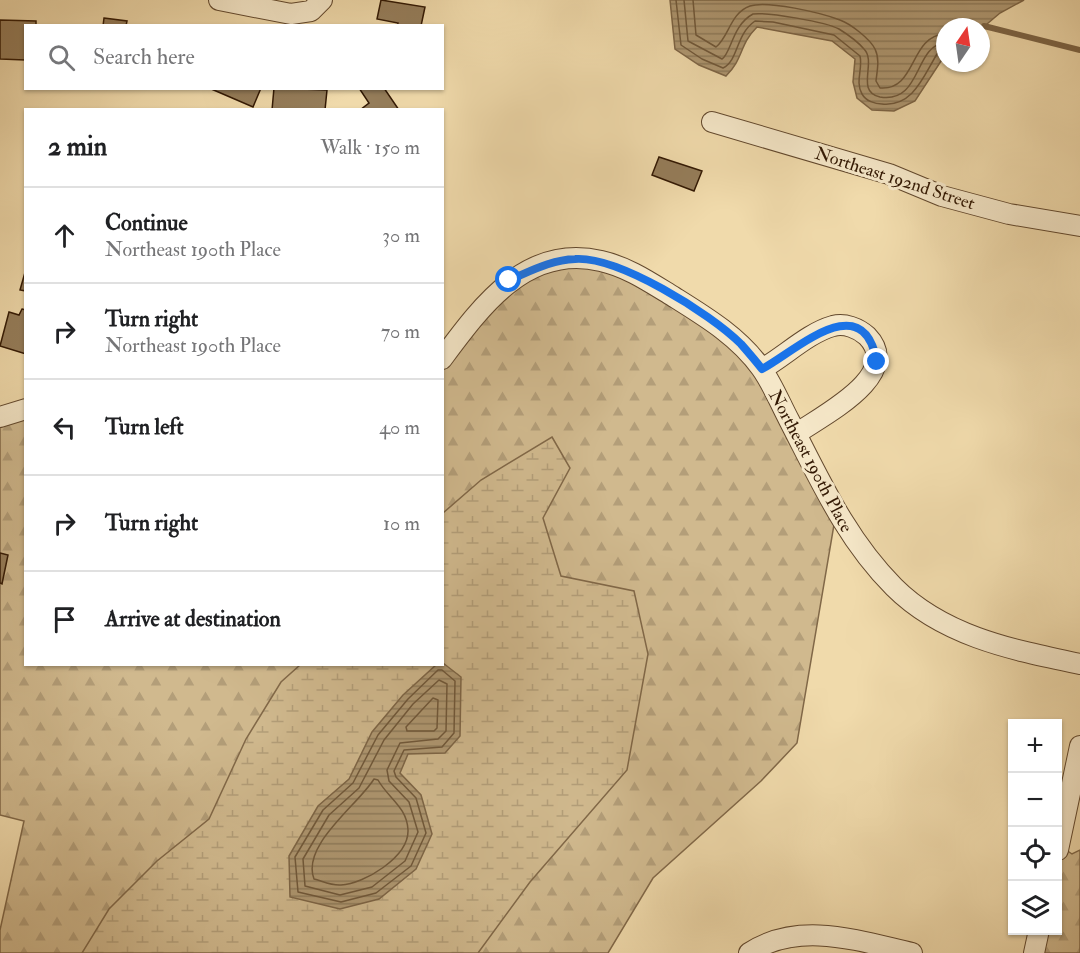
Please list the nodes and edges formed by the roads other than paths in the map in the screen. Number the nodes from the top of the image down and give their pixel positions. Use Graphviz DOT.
graph roads {
  1 [pos="219,0"];
  2 [pos="317,5"];
  3 [pos="712,122"];
  4 [pos="1080,226"];
  5 [pos="444,356"];
  6 [pos="762,369"];
  7 [pos="24,410"];
  8 [pos="0,417"];
  9 [pos="796,434"];
  10 [pos="1080,664"];
  11 [pos="1080,746"];
  12 [pos="1062,831"];
  13 [pos="1039,935"];
  14 [pos="749,953"];
  15 [pos="912,953"];
  16 [pos="1034,953"];
  1 -- 2 [label="street"];
  3 -- 4 [label="street, Northeast 192nd Street"];
  5 -- 6 [label="street, Northeast 190th Place"];
  6 -- 9 [label="street, Northeast 190th Place"];
  6 -- 9 [label="street"];
  7 -- 8 [label="street"];
  9 -- 10 [label="street, Northeast 190th Place"];
  11 -- 12 [label="street"];
  13 -- 16 [label="street"];
  14 -- 15 [label="street"];
}
